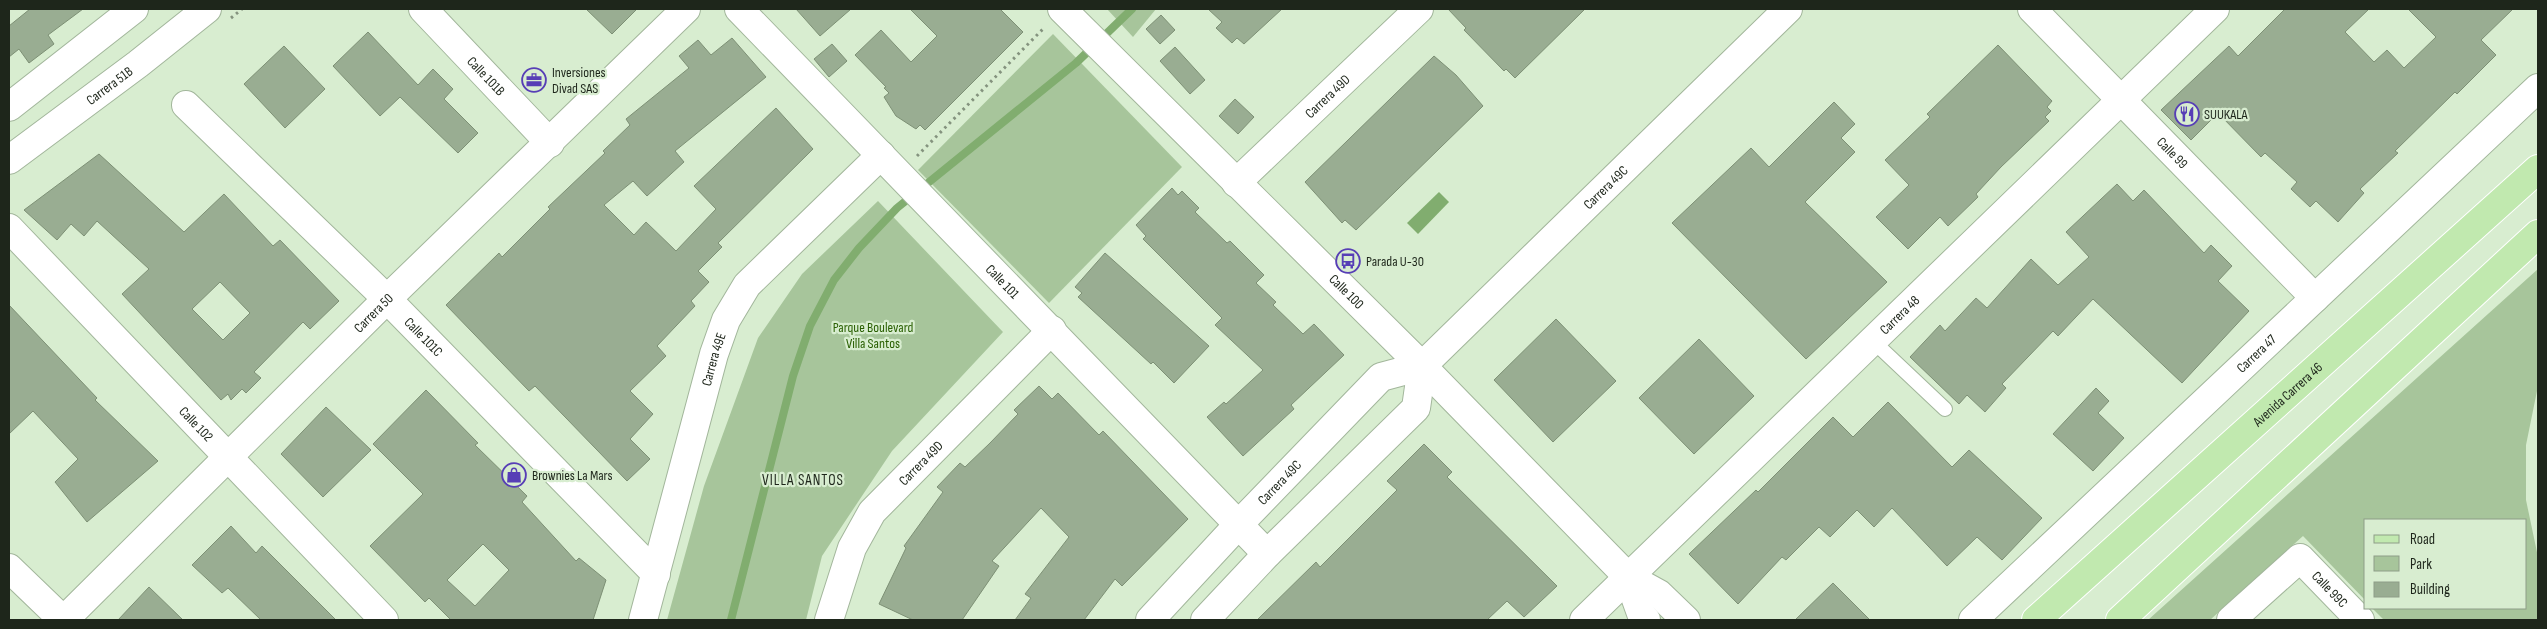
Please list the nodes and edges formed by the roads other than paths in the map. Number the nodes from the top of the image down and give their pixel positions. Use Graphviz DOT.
graph roads {
  1 [pos="134,9"];
  2 [pos="207,9"];
  3 [pos="423,9"];
  4 [pos="686,9"];
  5 [pos="739,9"];
  6 [pos="1062,9"];
  7 [pos="1419,9"];
  8 [pos="1788,9"];
  9 [pos="2032,9"];
  10 [pos="2215,9"];
  11 [pos="2538,88"];
  12 [pos="2120,101"];
  13 [pos="186,105"];
  14 [pos="9,107"];
  15 [pos="550,143"];
  16 [pos="9,160"];
  17 [pos="895,170"];
  18 [pos="2538,170"];
  19 [pos="1236,183"];
  20 [pos="9,228"];
  21 [pos="2538,234"];
  22 [pos="2314,298"];
  23 [pos="387,299"];
  24 [pos="1052,330"];
  25 [pos="1874,342"];
  26 [pos="1422,366"];
  27 [pos="1945,409"];
  28 [pos="229,458"];
  29 [pos="1238,525"];
  30 [pos="1266,554"];
  31 [pos="9,568"];
  32 [pos="656,574"];
  33 [pos="1628,577"];
  34 [pos="64,620"];
  35 [pos="384,620"];
  36 [pos="643,620"];
  37 [pos="829,620"];
  38 [pos="1150,620"];
  39 [pos="1205,620"];
  40 [pos="1584,620"];
  41 [pos="1646,620"];
  42 [pos="1686,620"];
  43 [pos="1973,620"];
  44 [pos="2036,620"];
  45 [pos="2120,620"];
  46 [pos="2231,620"];
  47 [pos="2360,620"];
  1 -- 14 [label="street"];
  2 -- 16 [label="street, Carrera 51B"];
  3 -- 15 [label="street, Calle 101B"];
  4 -- 15 [label="street, Carrera 50"];
  5 -- 17 [label="street, Calle 101"];
  6 -- 19 [label="street, Calle 100"];
  7 -- 19 [label="street, Carrera 49D"];
  8 -- 26 [label="street, Carrera 49C"];
  9 -- 12 [label="street, Calle 99"];
  10 -- 12 [label="street, Carrera 48"];
  11 -- 22 [label="street, Carrera 47"];
  12 -- 22 [label="street, Calle 99"];
  12 -- 25 [label="street, Carrera 48"];
  13 -- 23 [label="street, Calle 101C"];
  15 -- 23 [label="street, Carrera 50"];
  17 -- 24 [label="street, Calle 101"];
  17 -- 32 [label="street, Carrera 49E"];
  18 -- 44 [label="main road, Avenida Carrera 46"];
  19 -- 26 [label="street, Calle 100"];
  20 -- 28 [label="street, Calle 102"];
  21 -- 45 [label="main road"];
  22 -- 43 [label="street, Carrera 47"];
  23 -- 28 [label="street, Carrera 50"];
  23 -- 32 [label="street, Calle 101C"];
  24 -- 29 [label="street, Calle 101"];
  24 -- 37 [label="street, Carrera 49D"];
  25 -- 27 [label="lane"];
  25 -- 33 [label="street, Carrera 48"];
  26 -- 29 [label="street, Carrera 49C"];
  26 -- 30 [label="street"];
  26 -- 33 [label="street, Calle 100"];
  28 -- 34 [label="street, Carrera 50"];
  28 -- 35 [label="street, Calle 102"];
  29 -- 30 [label="street, Calle 101"];
  29 -- 38 [label="street, Carrera 49C"];
  30 -- 39 [label="street"];
  31 -- 34 [label="street"];
  32 -- 36 [label="street, Carrera 49E"];
  33 -- 40 [label="street, Carrera 48"];
  33 -- 41 [label="street, Calle 100"];
  33 -- 42 [label="street, Calle 100"];
  46 -- 47 [label="street, Calle 99C"];
}
